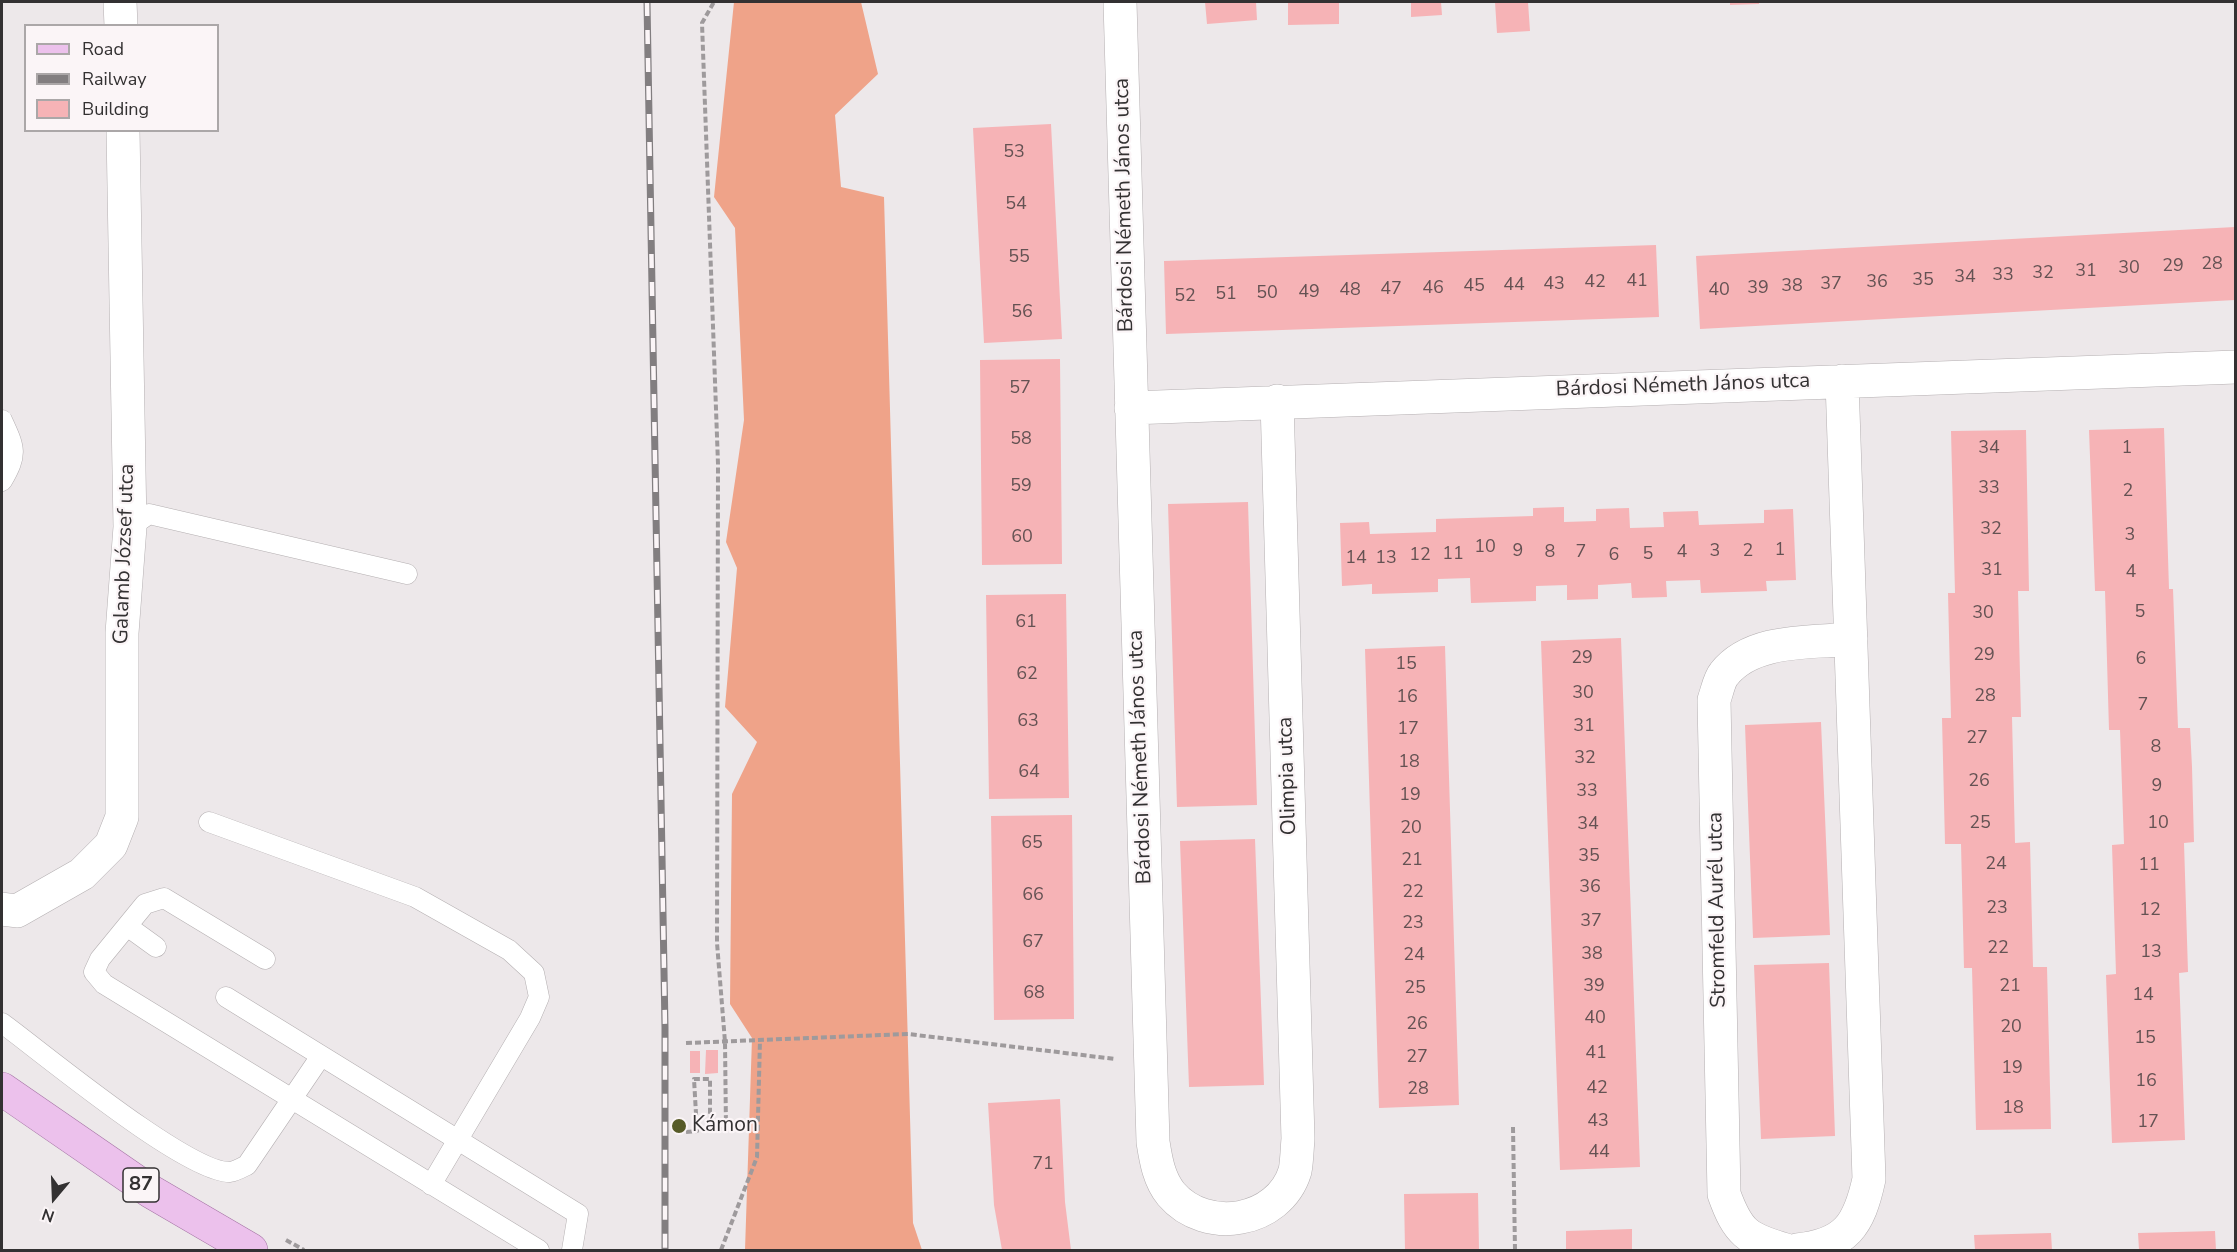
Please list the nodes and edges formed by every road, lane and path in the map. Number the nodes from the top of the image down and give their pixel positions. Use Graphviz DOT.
graph roads {
  1 [pos="120,2"];
  2 [pos="714,2"];
  3 [pos="1120,2"];
  4 [pos="121,24"];
  5 [pos="123,132"];
  6 [pos="2235,367"];
  7 [pos="1842,381"];
  8 [pos="1277,401"];
  9 [pos="1131,408"];
  10 [pos="2,420"];
  11 [pos="2,481"];
  12 [pos="130,527"];
  13 [pos="407,574"];
  14 [pos="1851,639"];
  15 [pos="209,822"];
  16 [pos="2,909"];
  17 [pos="127,926"];
  18 [pos="156,946"];
  19 [pos="265,959"];
  20 [pos="226,997"];
  21 [pos="2,1023"];
  22 [pos="760,1040"];
  23 [pos="725,1042"];
  24 [pos="686,1043"];
  25 [pos="321,1056"];
  26 [pos="1150,1064"];
  27 [pos="2,1089"];
  28 [pos="292,1100"];
  29 [pos="1152,1106"];
  30 [pos="1513,1127"];
  31 [pos="687,1132"];
  32 [pos="458,1140"];
  33 [pos="431,1185"];
  34 [pos="251,1251"];
  35 [pos="539,1251"];
  36 [pos="572,1251"];
  37 [pos="721,1251"];
  38 [pos="1515,1251"];
  39 [pos="1786,1251"];
  40 [pos="1797,1251"];
  1 -- 4 [label="street"];
  2 -- 23 [label="path"];
  3 -- 9 [label="street, Bárdosi Németh János utca"];
  5 -- 12 [label="street, Galamb József utca"];
  6 -- 7 [label="street, Bárdosi Németh János utca"];
  7 -- 8 [label="street, Bárdosi Németh János utca"];
  7 -- 14 [label="street"];
  8 -- 9 [label="street, Bárdosi Németh János utca"];
  8 -- 29 [label="street, Olimpia utca"];
  9 -- 26 [label="street, Bárdosi Németh János utca"];
  10 -- 11 [label="lane"];
  12 -- 13 [label="lane"];
  12 -- 16 [label="street, Galamb József utca"];
  14 -- 39 [label="street, Stromfeld Aurél utca"];
  14 -- 40 [label="street"];
  15 -- 32 [label="lane"];
  17 -- 18 [label="lane"];
  17 -- 19 [label="lane"];
  17 -- 28 [label="lane"];
  20 -- 25 [label="lane"];
  21 -- 28 [label="lane"];
  22 -- 23 [label="path"];
  22 -- 26 [label="path"];
  22 -- 37 [label="path"];
  23 -- 24 [label="path"];
  23 -- 31 [label="path"];
  25 -- 28 [label="lane"];
  25 -- 32 [label="lane"];
  26 -- 29 [label="street, Bárdosi Németh János utca"];
  27 -- 34 [label="main road, 87"];
  28 -- 33 [label="lane"];
  30 -- 38 [label="path"];
  32 -- 33 [label="lane"];
  32 -- 36 [label="lane"];
  33 -- 35 [label="lane"];
}
